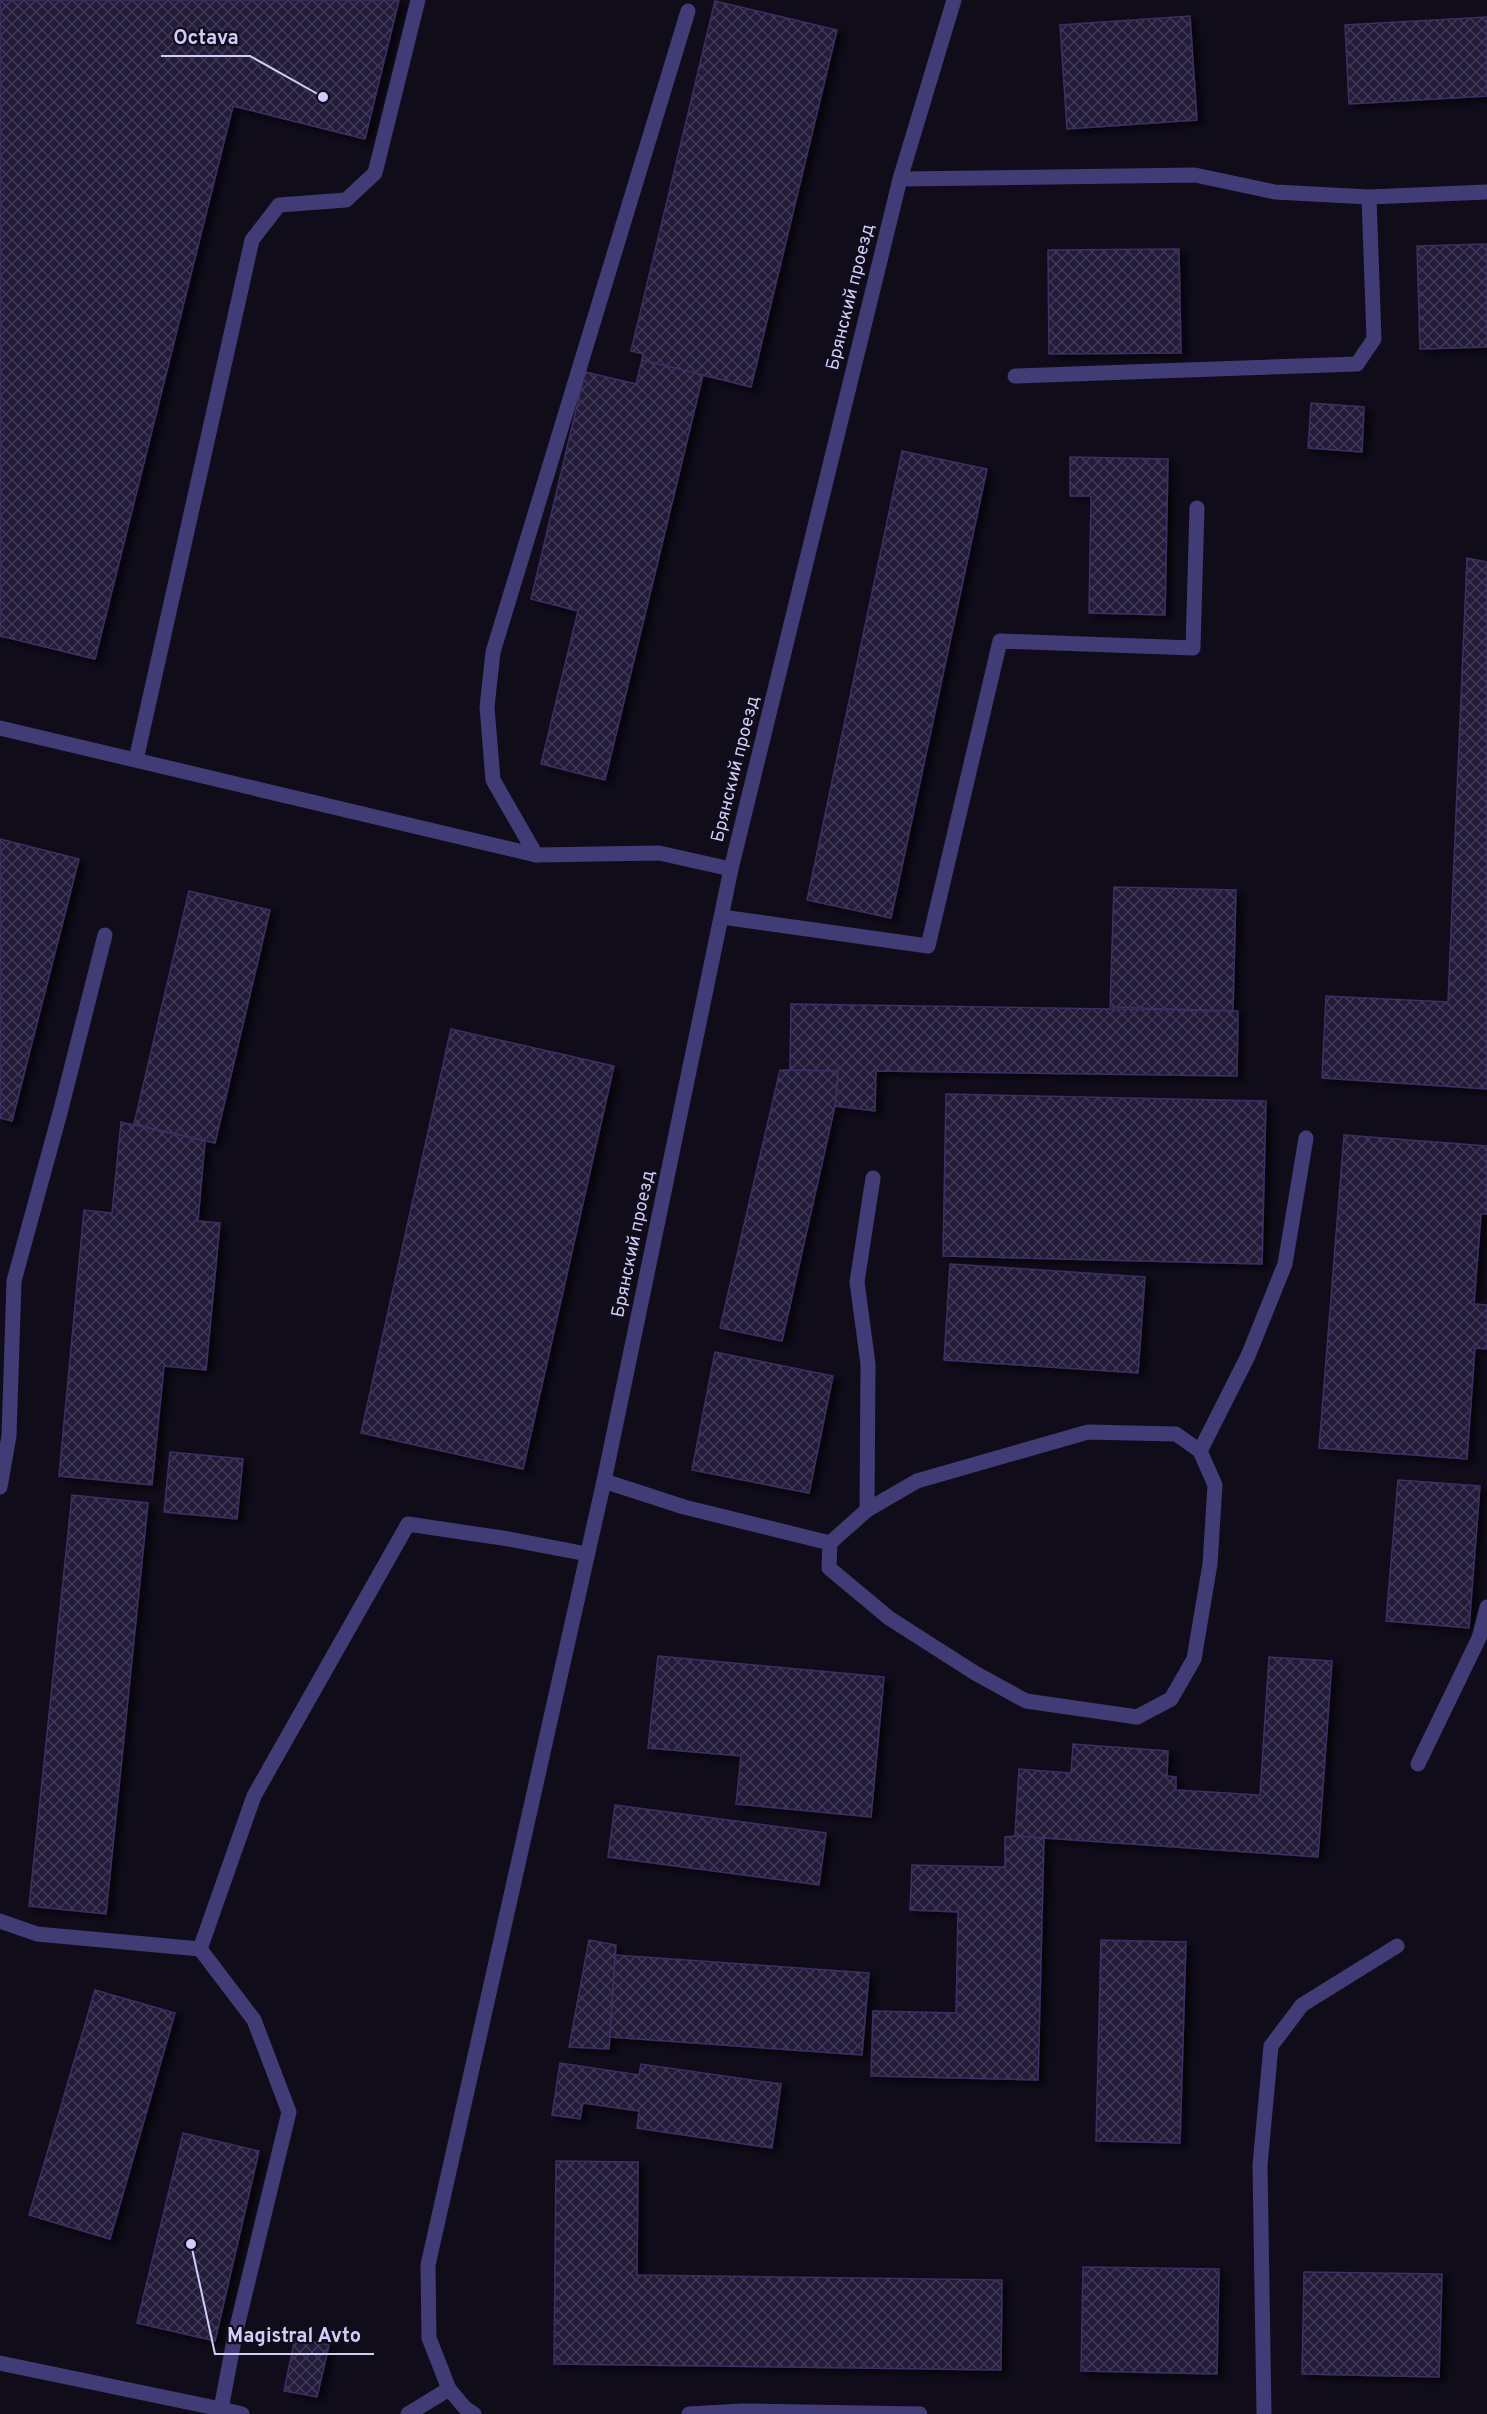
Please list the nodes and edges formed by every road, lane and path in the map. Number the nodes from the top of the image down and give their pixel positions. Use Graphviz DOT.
graph roads {
  1 [pos="418,0"];
  2 [pos="954,0"];
  3 [pos="688,11"];
  4 [pos="900,179"];
  5 [pos="1487,192"];
  6 [pos="1369,197"];
  7 [pos="1015,376"];
  8 [pos="1197,508"];
  9 [pos="0,728"];
  10 [pos="136,760"];
  11 [pos="536,855"];
  12 [pos="732,868"];
  13 [pos="722,917"];
  14 [pos="105,935"];
  15 [pos="1306,1138"];
  16 [pos="873,1178"];
  17 [pos="1200,1451"];
  18 [pos="604,1480"];
  19 [pos="0,1487"];
  20 [pos="867,1510"];
  21 [pos="830,1543"];
  22 [pos="587,1554"];
  23 [pos="1487,1607"];
  24 [pos="1418,1764"];
  25 [pos="0,1921"];
  26 [pos="1397,1946"];
  27 [pos="200,1949"];
  28 [pos="0,2363"];
  29 [pos="449,2389"];
  30 [pos="221,2409"];
  31 [pos="242,2414"];
  32 [pos="408,2414"];
  33 [pos="474,2414"];
  34 [pos="689,2414"];
  35 [pos="920,2414"];
  36 [pos="1264,2414"];
  1 -- 10 [label="street"];
  2 -- 4 [label="street, Брянский проезд"];
  3 -- 11 [label="street"];
  4 -- 6 [label="street"];
  4 -- 12 [label="street, Брянский проезд"];
  5 -- 6 [label="street"];
  6 -- 7 [label="street"];
  8 -- 13 [label="street"];
  9 -- 10 [label="street"];
  10 -- 11 [label="street"];
  11 -- 12 [label="street"];
  12 -- 13 [label="street, Брянский проезд"];
  13 -- 18 [label="street, Брянский проезд"];
  14 -- 19 [label="street"];
  15 -- 17 [label="street"];
  16 -- 20 [label="street"];
  17 -- 20 [label="street"];
  17 -- 21 [label="street"];
  18 -- 21 [label="street"];
  18 -- 22 [label="street, Брянский проезд"];
  20 -- 21 [label="street"];
  22 -- 27 [label="street"];
  22 -- 29 [label="street, Брянский проезд"];
  23 -- 24 [label="street"];
  25 -- 27 [label="street"];
  26 -- 36 [label="street"];
  27 -- 30 [label="street"];
  28 -- 30 [label="street"];
  29 -- 32 [label="street"];
  29 -- 33 [label="street"];
  30 -- 31 [label="street"];
  34 -- 35 [label="street"];
}
